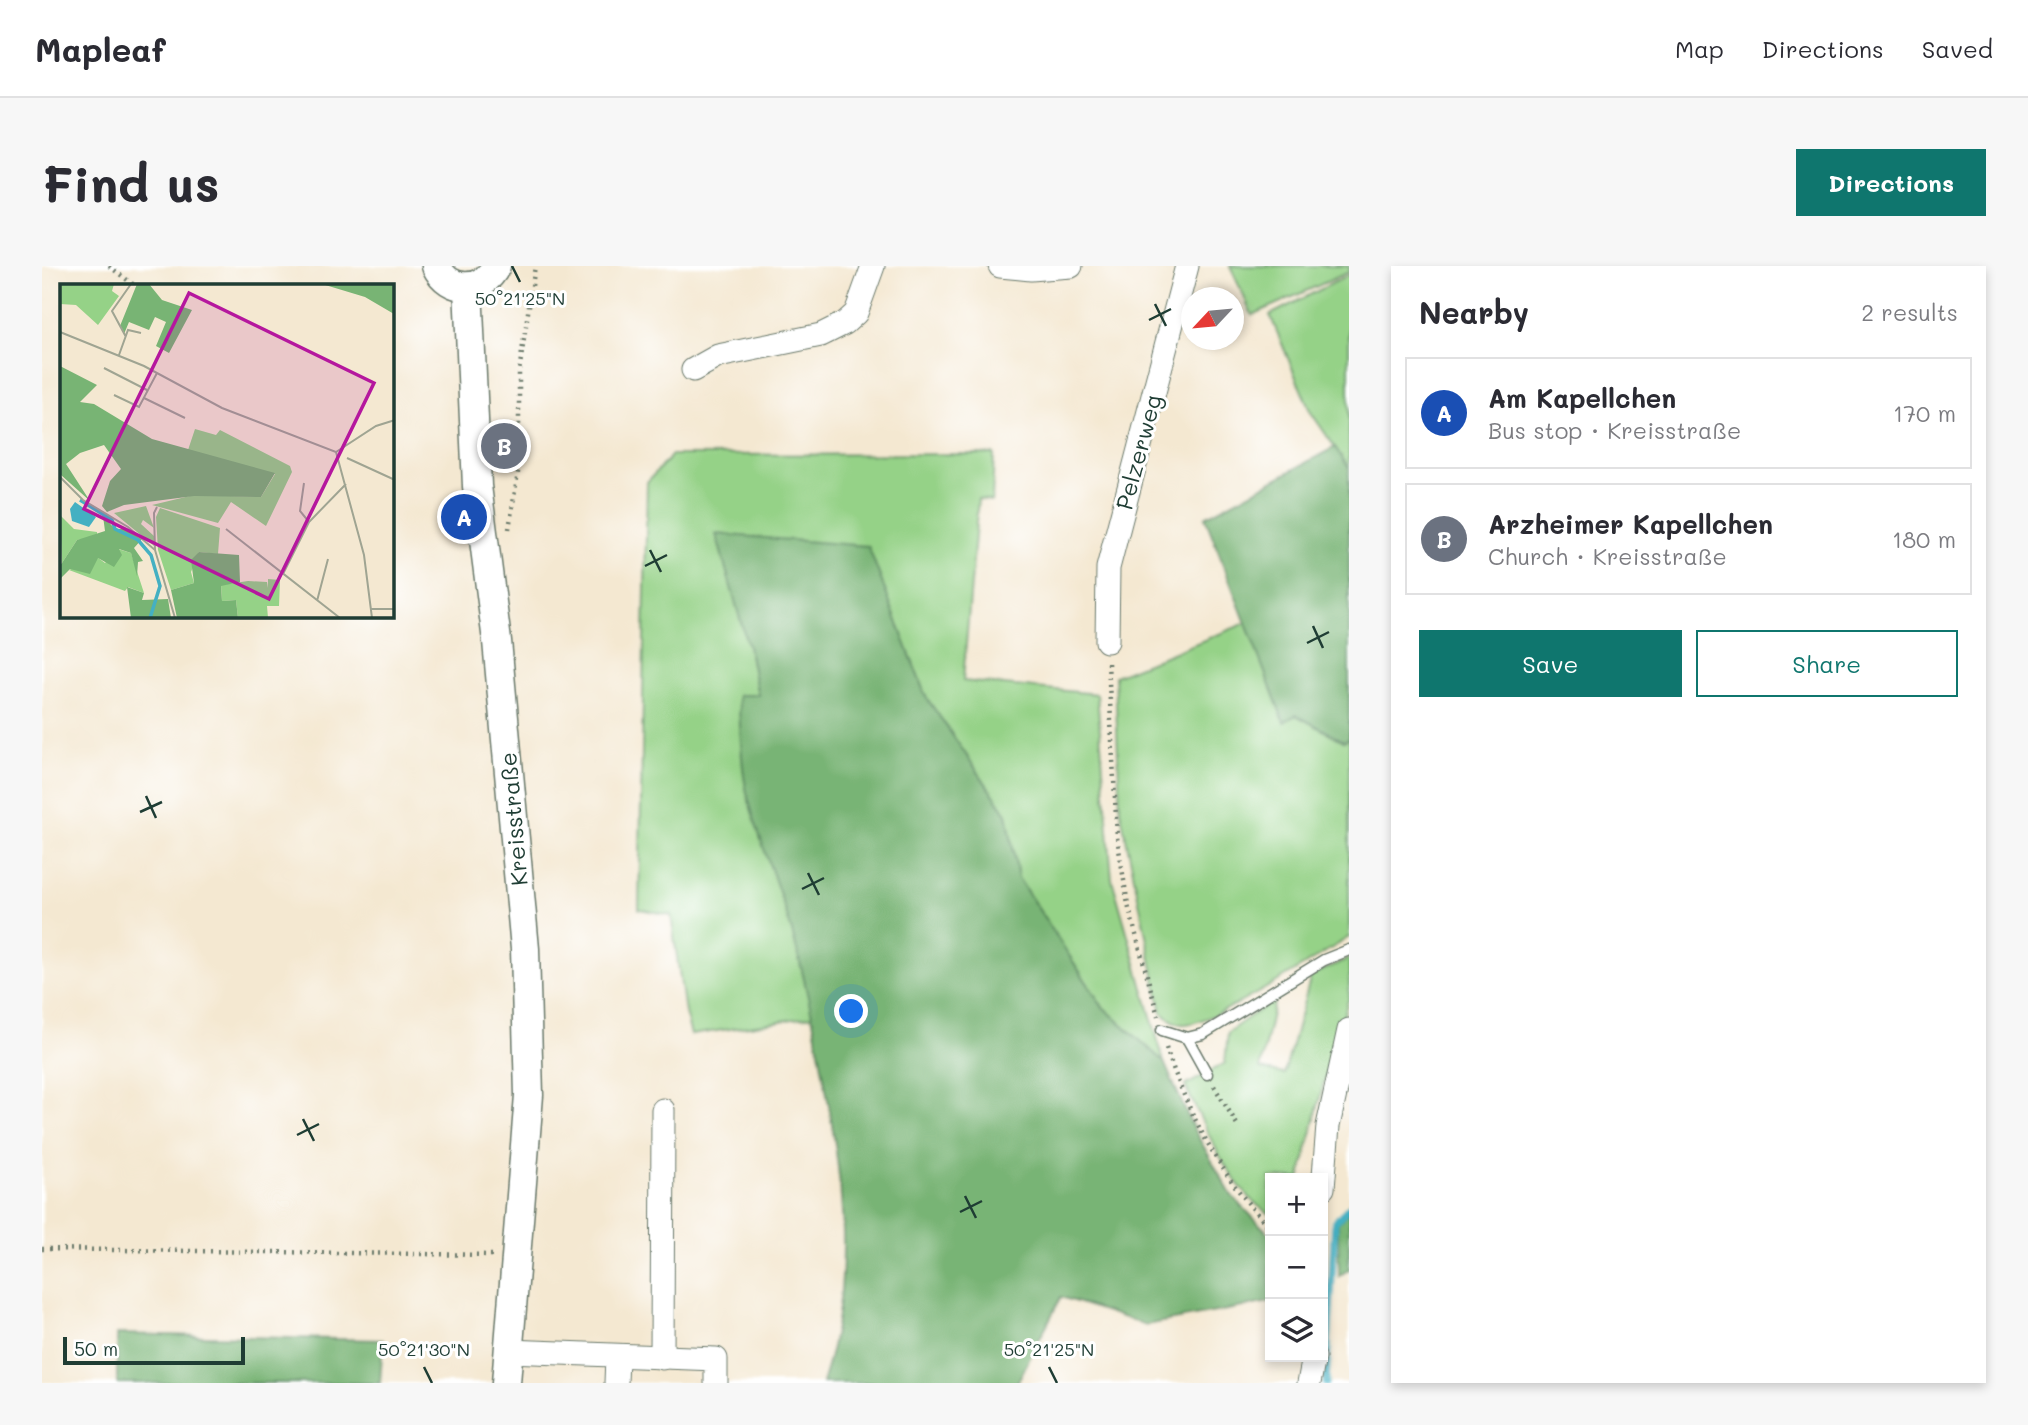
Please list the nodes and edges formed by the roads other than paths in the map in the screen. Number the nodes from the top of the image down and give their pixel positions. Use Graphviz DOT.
graph roads {
  1 [pos="436,266"];
  2 [pos="496,266"];
  3 [pos="873,266"];
  4 [pos="1000,266"];
  5 [pos="1070,266"];
  6 [pos="1188,266"];
  7 [pos="468,287"];
  8 [pos="693,370"];
  9 [pos="1107,641"];
  10 [pos="1349,950"];
  11 [pos="1162,1030"];
  12 [pos="1349,1030"];
  13 [pos="1187,1038"];
  14 [pos="1207,1074"];
  15 [pos="663,1110"];
  16 [pos="1324,1173"];
  17 [pos="508,1351"];
  18 [pos="617,1357"];
  19 [pos="662,1358"];
  20 [pos="1313,1362"];
  21 [pos="506,1383"];
  22 [pos="617,1383"];
  23 [pos="716,1383"];
  24 [pos="1309,1383"];
  1 -- 7 [label="street"];
  2 -- 7 [label="street"];
  3 -- 8 [label="street"];
  4 -- 5 [label="street"];
  6 -- 9 [label="street, Pelzerweg"];
  7 -- 17 [label="street, Kreisstraße"];
  10 -- 13 [label="lane"];
  11 -- 13 [label="lane"];
  12 -- 16 [label="street"];
  13 -- 14 [label="lane"];
  15 -- 19 [label="street"];
  17 -- 18 [label="street"];
  17 -- 21 [label="street, Kreisstraße"];
  18 -- 19 [label="street"];
  18 -- 22 [label="street"];
  19 -- 23 [label="street"];
  20 -- 24 [label="street"];
}
